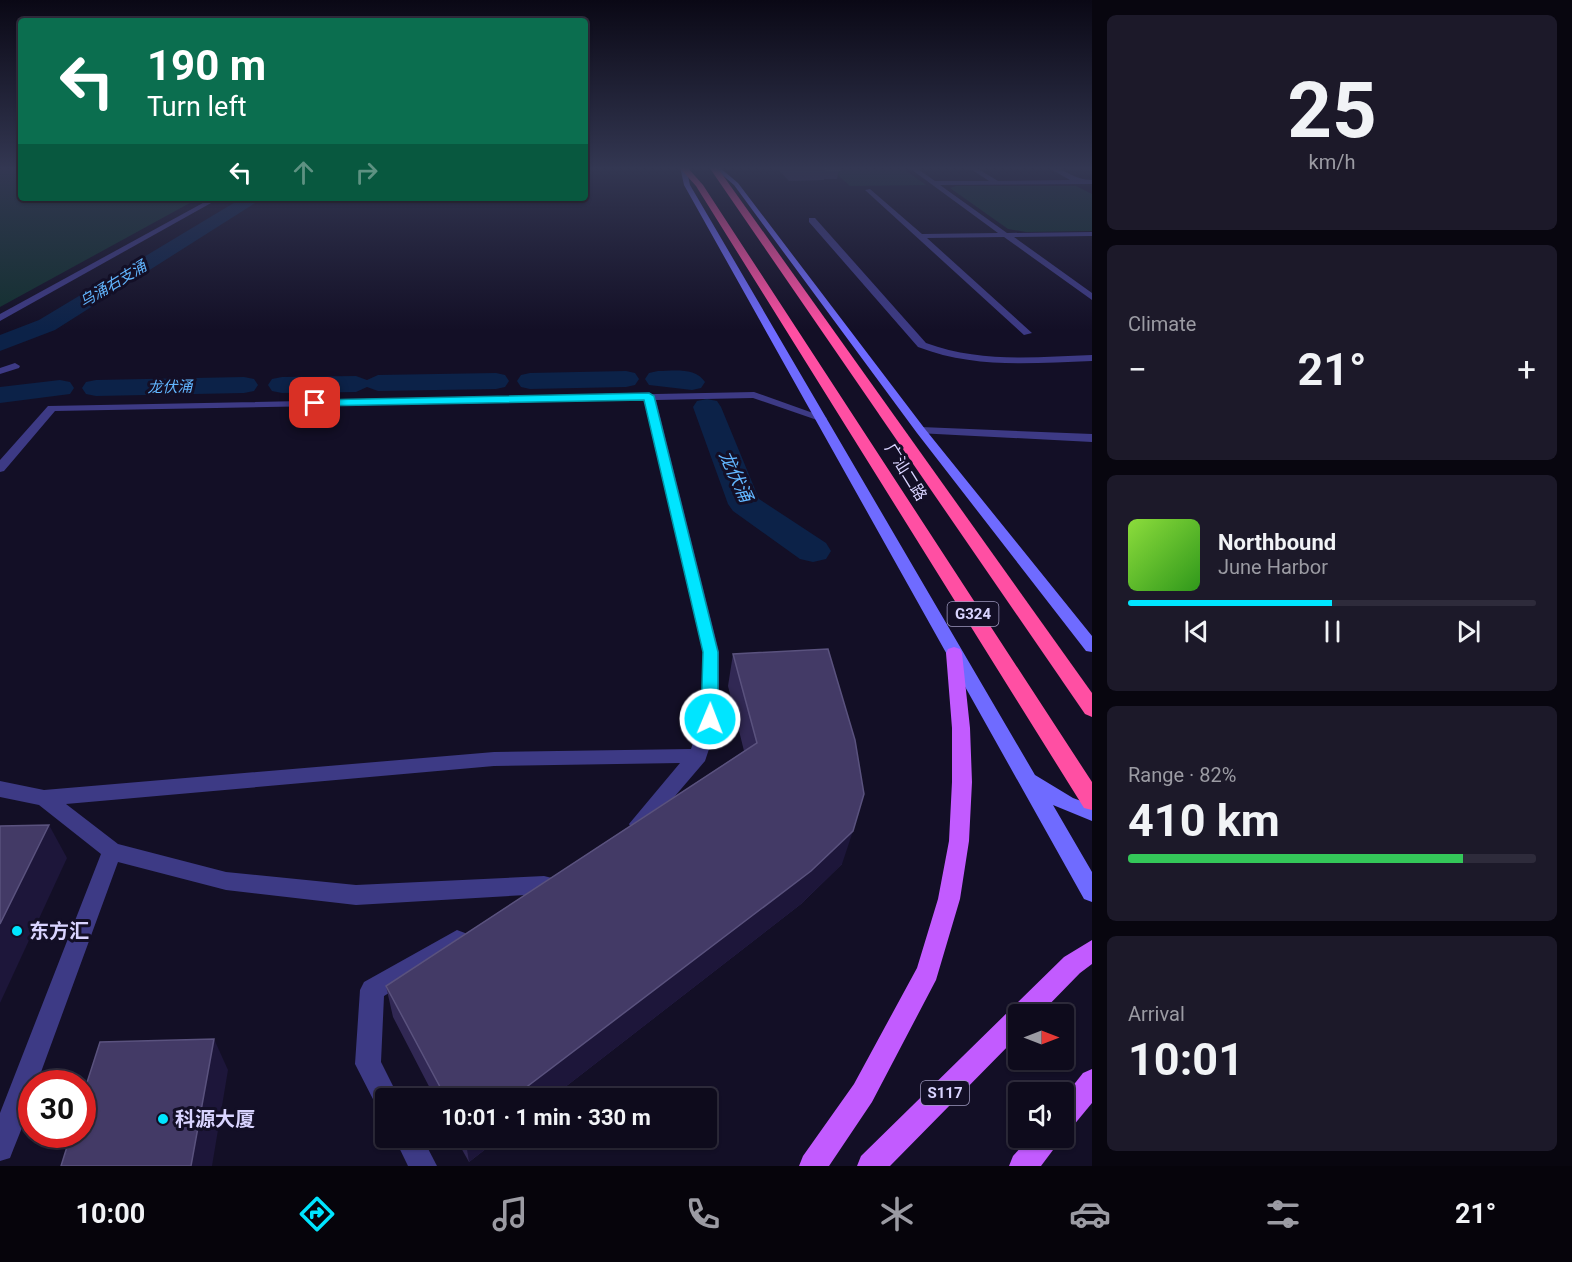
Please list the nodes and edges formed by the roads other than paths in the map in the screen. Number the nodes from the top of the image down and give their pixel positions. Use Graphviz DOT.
graph roads {
  1 [pos="175,221"];
  2 [pos="708,221"];
  3 [pos="722,221"];
  4 [pos="752,221"];
  5 [pos="764,221"];
  6 [pos="813,221"];
  7 [pos="904,221"];
  8 [pos="987,221"];
  9 [pos="1005,234"];
  10 [pos="1075,234"];
  11 [pos="1092,234"];
  12 [pos="920,236"];
  13 [pos="1092,245"];
  14 [pos="1092,297"];
  15 [pos="0,318"];
  16 [pos="1027,333"];
  17 [pos="1092,358"];
  18 [pos="15,366"];
  19 [pos="0,371"];
  20 [pos="649,396"];
  21 [pos="821,418"];
  22 [pos="921,431"];
  23 [pos="1092,438"];
  24 [pos="0,468"];
  25 [pos="1092,647"];
  26 [pos="954,652"];
  27 [pos="1092,709"];
  28 [pos="698,756"];
  29 [pos="1027,776"];
  30 [pos="0,789"];
  31 [pos="44,798"];
  32 [pos="1092,801"];
  33 [pos="1092,813"];
  34 [pos="624,834"];
  35 [pos="112,851"];
  36 [pos="564,872"];
  37 [pos="544,885"];
  38 [pos="1092,892"];
  39 [pos="515,906"];
  40 [pos="474,930"];
  41 [pos="1092,951"];
  42 [pos="1033,1004"];
  43 [pos="1008,1029"];
  44 [pos="1092,1082"];
  45 [pos="381,1088"];
  46 [pos="1074,1104"];
  47 [pos="0,1148"];
  48 [pos="413,1148"];
  49 [pos="1038,1148"];
  50 [pos="423,1166"];
  51 [pos="813,1166"];
  52 [pos="871,1166"];
  53 [pos="1023,1166"];
  1 -- 15 [label="street"];
  2 -- 21 [label="street"];
  3 -- 32 [label="highway, 广汕二路 / G324"];
  4 -- 27 [label="highway, 广汕二路 / G324"];
  5 -- 22 [label="street"];
  6 -- 17 [label="street"];
  7 -- 12 [label="street"];
  8 -- 9 [label="street"];
  9 -- 10 [label="street"];
  9 -- 12 [label="street"];
  9 -- 14 [label="street"];
  10 -- 11 [label="street"];
  10 -- 13 [label="street"];
  12 -- 16 [label="street"];
  18 -- 19 [label="street"];
  20 -- 21 [label="street"];
  20 -- 24 [label="street"];
  20 -- 28 [label="street"];
  21 -- 26 [label="street"];
  22 -- 23 [label="street"];
  22 -- 25 [label="street"];
  26 -- 29 [label="street"];
  26 -- 51 [label="main road"];
  28 -- 31 [label="street"];
  28 -- 34 [label="street"];
  29 -- 33 [label="street"];
  29 -- 38 [label="street"];
  30 -- 31 [label="street"];
  31 -- 35 [label="street"];
  35 -- 37 [label="street"];
  35 -- 47 [label="street"];
  36 -- 37 [label="street"];
  37 -- 39 [label="street"];
  40 -- 45 [label="street"];
  41 -- 42 [label="main road"];
  43 -- 52 [label="main road, S117"];
  44 -- 46 [label="main road"];
  48 -- 50 [label="street"];
  49 -- 53 [label="main road"];
}
